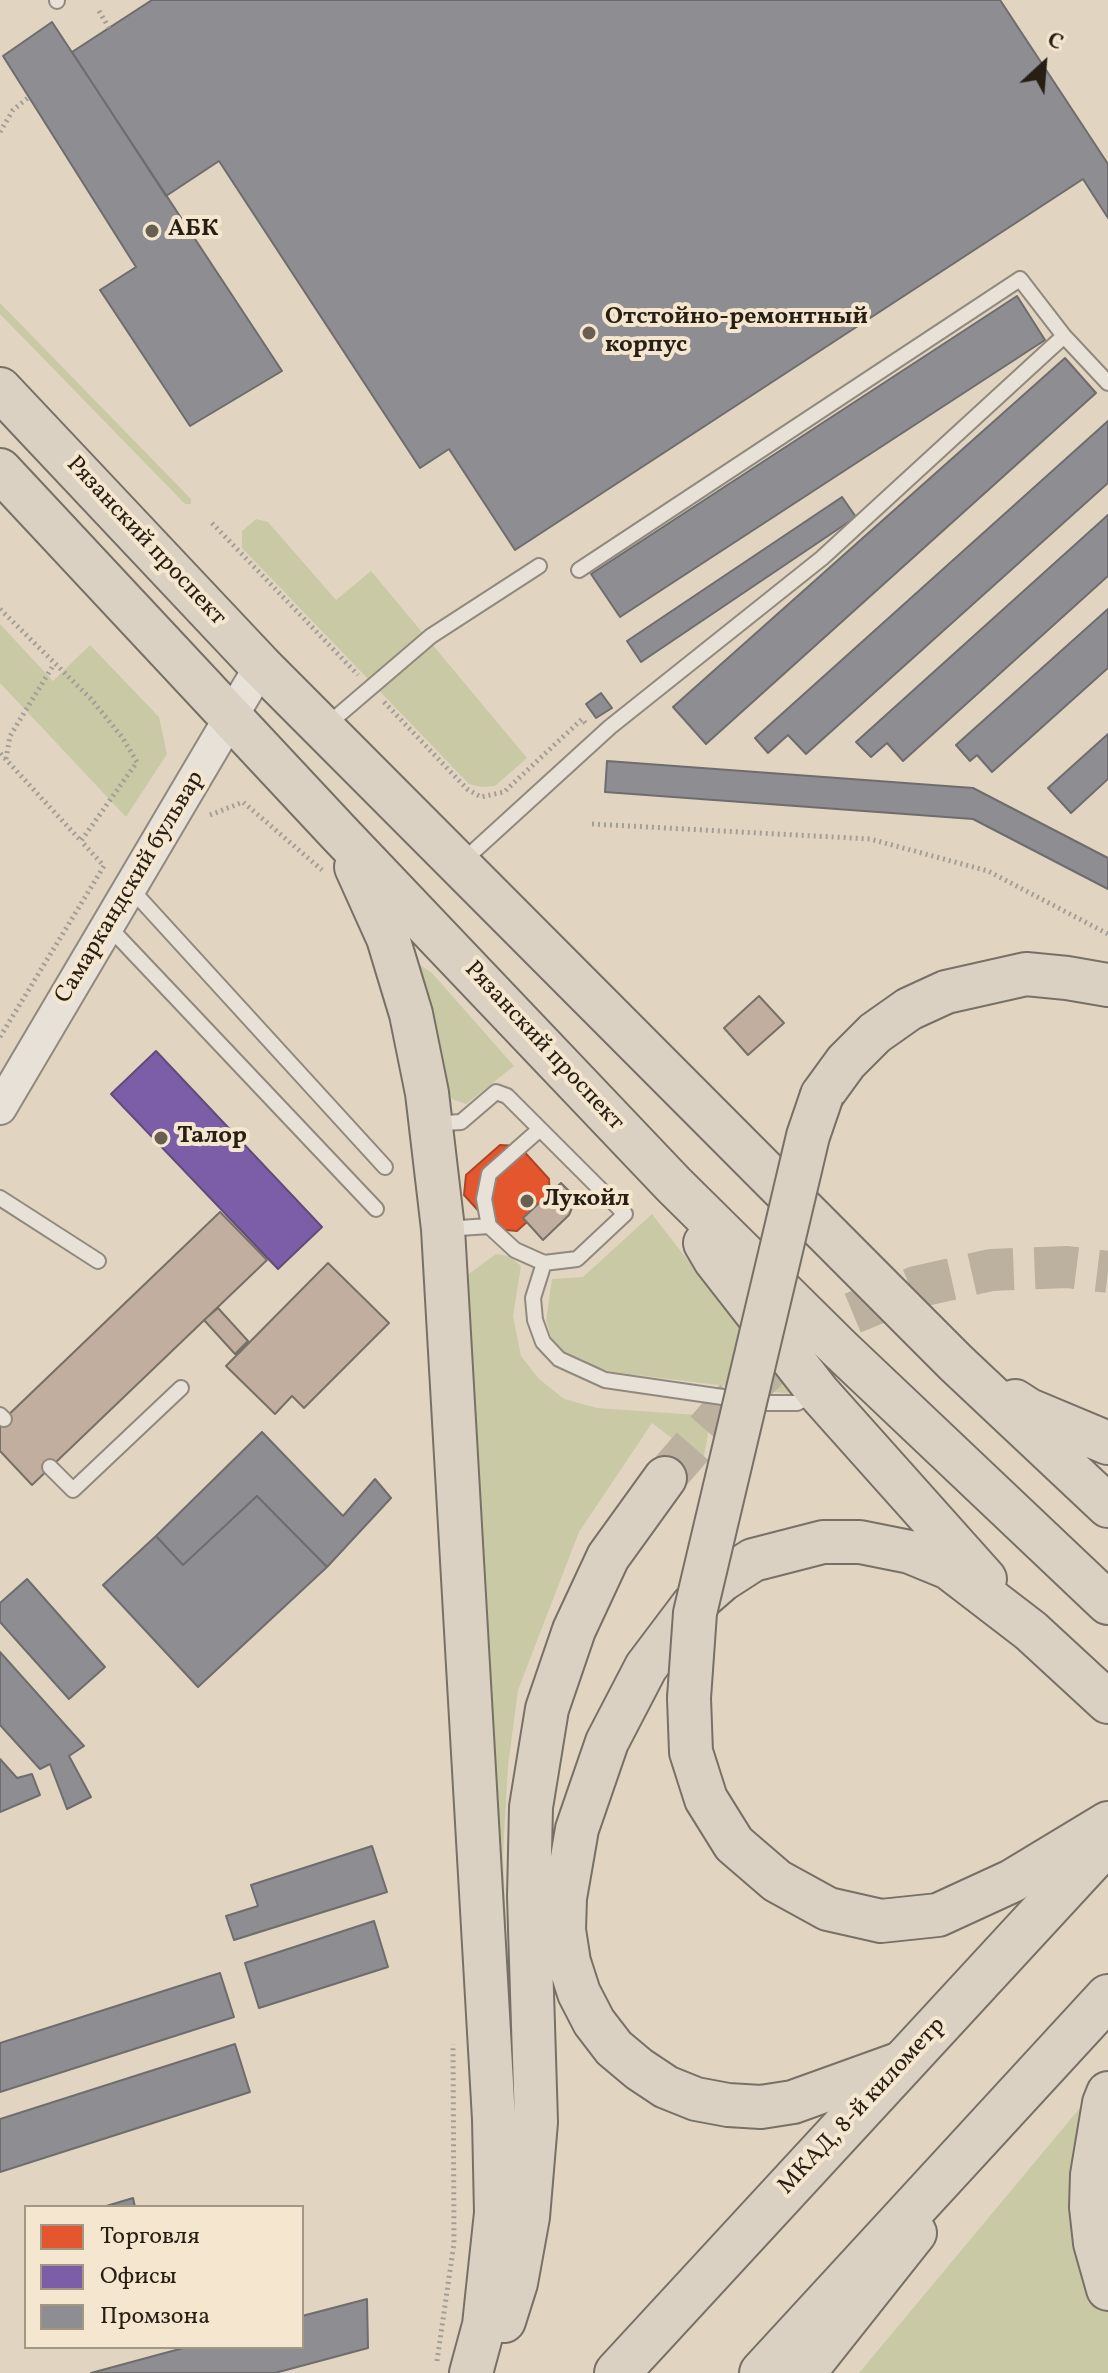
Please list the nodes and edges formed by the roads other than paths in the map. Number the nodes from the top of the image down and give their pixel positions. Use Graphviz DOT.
graph roads {
  1 [pos="1064,336"];
  2 [pos="1108,383"];
  3 [pos="0,389"];
  4 [pos="0,470"];
  5 [pos="539,566"];
  6 [pos="579,570"];
  7 [pos="261,666"];
  8 [pos="231,716"];
  9 [pos="324,728"];
  10 [pos="340,834"];
  11 [pos="460,864"];
  12 [pos="131,889"];
  13 [pos="109,927"];
  14 [pos="1108,985"];
  15 [pos="0,1108"];
  16 [pos="430,1116"];
  17 [pos="540,1129"];
  18 [pos="385,1167"];
  19 [pos="674,1185"];
  20 [pos="0,1198"];
  21 [pos="376,1209"];
  22 [pos="489,1226"];
  23 [pos="443,1229"];
  24 [pos="98,1261"];
  25 [pos="544,1263"];
  26 [pos="956,1363"];
  27 [pos="181,1388"];
  28 [pos="818,1392"];
  29 [pos="1108,1443"];
  30 [pos="50,1467"];
  31 [pos="665,1478"];
  32 [pos="1108,1506"];
  33 [pos="1108,1603"];
  34 [pos="1031,1631"];
  35 [pos="1108,1702"];
  36 [pos="1108,1823"];
  37 [pos="1108,1841"];
  38 [pos="1108,1997"];
  39 [pos="1057,2052"];
  40 [pos="904,2062"];
  41 [pos="1108,2093"];
  42 [pos="1108,2289"];
  43 [pos="471,2373"];
  44 [pos="485,2373"];
  45 [pos="617,2373"];
  46 [pos="762,2373"];
  47 [pos="804,2373"];
  1 -- 2 [label="lane"];
  1 -- 6 [label="lane"];
  1 -- 11 [label="lane"];
  3 -- 7 [label="main road, Рязанский проспект"];
  4 -- 8 [label="main road, Рязанский проспект"];
  5 -- 9 [label="lane"];
  7 -- 8 [label="street, Самаркандский бульвар"];
  7 -- 9 [label="main road, Рязанский проспект"];
  8 -- 10 [label="main road, Рязанский проспект"];
  8 -- 12 [label="street, Самаркандский бульвар"];
  9 -- 11 [label="main road, Рязанский проспект"];
  10 -- 16 [label="main road"];
  10 -- 19 [label="main road, Рязанский проспект"];
  11 -- 26 [label="main road, Рязанский проспект"];
  12 -- 13 [label="street, Самаркандский бульвар"];
  12 -- 18 [label="lane"];
  13 -- 15 [label="street, Самаркандский бульвар"];
  13 -- 21 [label="lane"];
  14 -- 36 [label="main road, bridge"];
  16 -- 17 [label="lane"];
  16 -- 23 [label="main road"];
  17 -- 22 [label="lane"];
  17 -- 25 [label="lane"];
  19 -- 28 [label="main road"];
  19 -- 33 [label="main road, Рязанский проспект"];
  20 -- 24 [label="lane"];
  22 -- 23 [label="lane"];
  22 -- 25 [label="lane"];
  23 -- 43 [label="main road"];
  25 -- 28 [label="lane"];
  26 -- 29 [label="main road"];
  26 -- 32 [label="main road, Рязанский проспект"];
  27 -- 30 [label="lane"];
  28 -- 34 [label="main road"];
  31 -- 44 [label="main road"];
  34 -- 35 [label="main road"];
  34 -- 40 [label="main road"];
  37 -- 40 [label="highway, МКАД, 8-й километр"];
  38 -- 39 [label="highway"];
  39 -- 46 [label="highway"];
  39 -- 47 [label="main road"];
  40 -- 45 [label="highway, МКАД, 8-й километр"];
  41 -- 42 [label="main road"];
}
